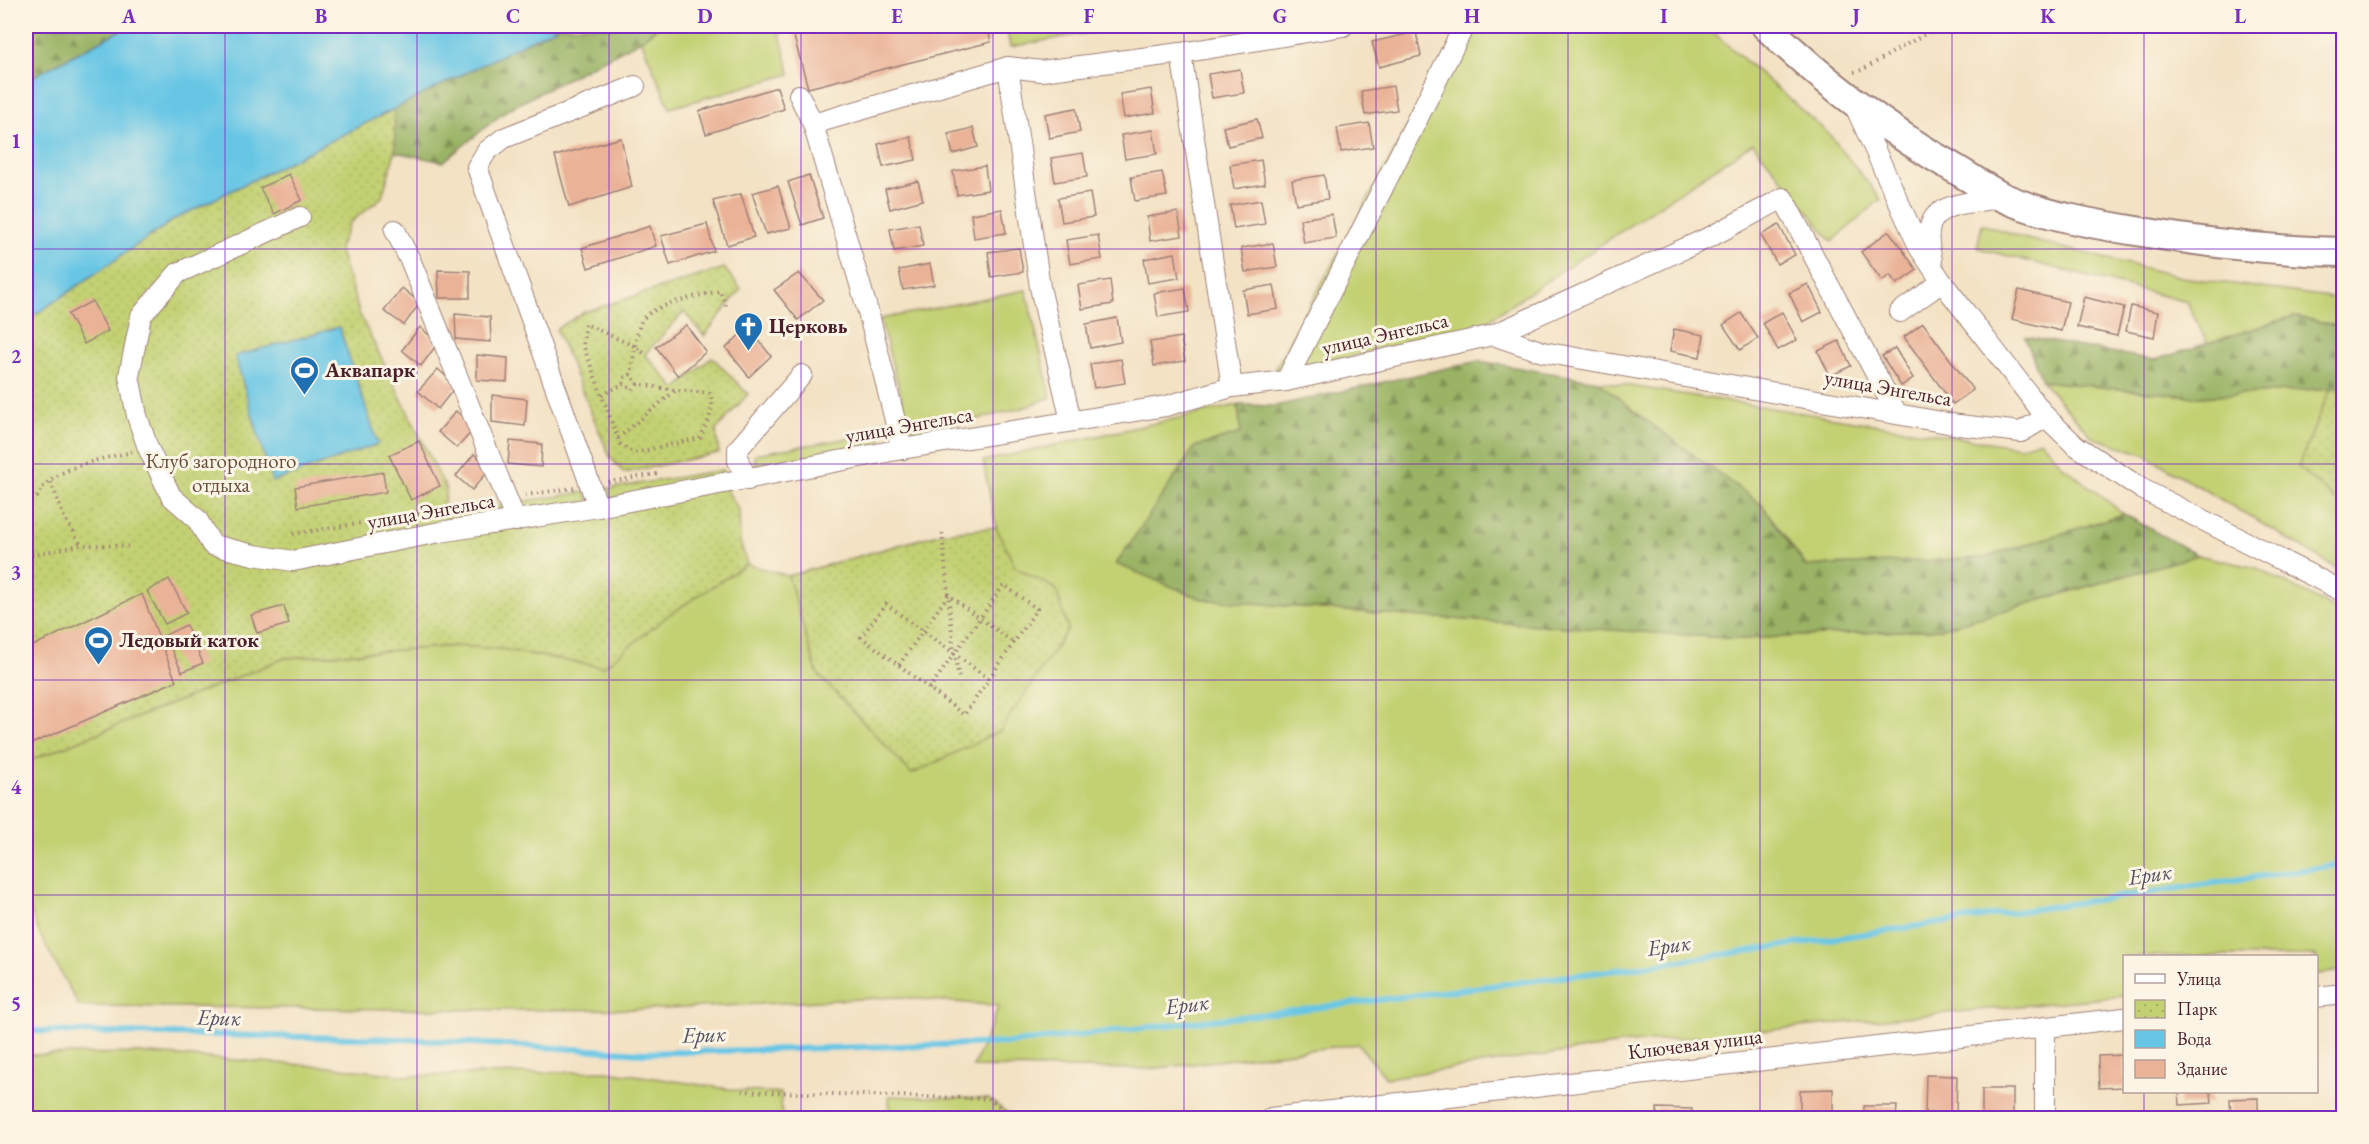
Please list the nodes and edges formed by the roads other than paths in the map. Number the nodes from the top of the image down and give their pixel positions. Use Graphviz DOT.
graph roads {
  1 [pos="1343,26"];
  2 [pos="1464,26"];
  3 [pos="1766,26"];
  4 [pos="1181,53"];
  5 [pos="1008,67"];
  6 [pos="634,86"];
  7 [pos="799,95"];
  8 [pos="1853,102"];
  9 [pos="813,124"];
  10 [pos="2004,197"];
  11 [pos="300,217"];
  12 [pos="396,230"];
  13 [pos="2343,252"];
  14 [pos="1939,277"];
  15 [pos="1900,312"];
  16 [pos="1493,335"];
  17 [pos="802,375"];
  18 [pos="1286,381"];
  19 [pos="1232,387"];
  20 [pos="1897,414"];
  21 [pos="2046,417"];
  22 [pos="1071,421"];
  23 [pos="902,449"];
  24 [pos="747,480"];
  25 [pos="598,507"];
  26 [pos="516,521"];
  27 [pos="2343,592"];
  28 [pos="2343,994"];
  29 [pos="2318,997"];
  30 [pos="2123,1018"];
  31 [pos="2045,1027"];
  32 [pos="1271,1119"];
  33 [pos="2045,1119"];
  1 -- 4 [label="street"];
  2 -- 18 [label="street"];
  3 -- 8 [label="highway"];
  4 -- 5 [label="street"];
  4 -- 19 [label="street"];
  5 -- 9 [label="street"];
  5 -- 22 [label="street"];
  6 -- 25 [label="street"];
  7 -- 9 [label="street"];
  8 -- 10 [label="highway"];
  8 -- 14 [label="street"];
  9 -- 23 [label="street"];
  10 -- 13 [label="highway"];
  10 -- 14 [label="street"];
  11 -- 26 [label="street, улица Энгельса"];
  12 -- 26 [label="street"];
  14 -- 15 [label="street"];
  14 -- 21 [label="street"];
  16 -- 18 [label="street, улица Энгельса"];
  16 -- 20 [label="street, улица Энгельса"];
  16 -- 20 [label="street"];
  17 -- 24 [label="street"];
  18 -- 19 [label="street, улица Энгельса"];
  19 -- 22 [label="street, улица Энгельса"];
  20 -- 21 [label="street, улица Энгельса"];
  21 -- 27 [label="street"];
  22 -- 23 [label="street, улица Энгельса"];
  23 -- 24 [label="street, улица Энгельса"];
  24 -- 25 [label="street, улица Энгельса"];
  25 -- 26 [label="street, улица Энгельса"];
  28 -- 29 [label="street"];
  30 -- 31 [label="street, Ключевая улица"];
  31 -- 32 [label="street, Ключевая улица"];
  31 -- 33 [label="street"];
}
